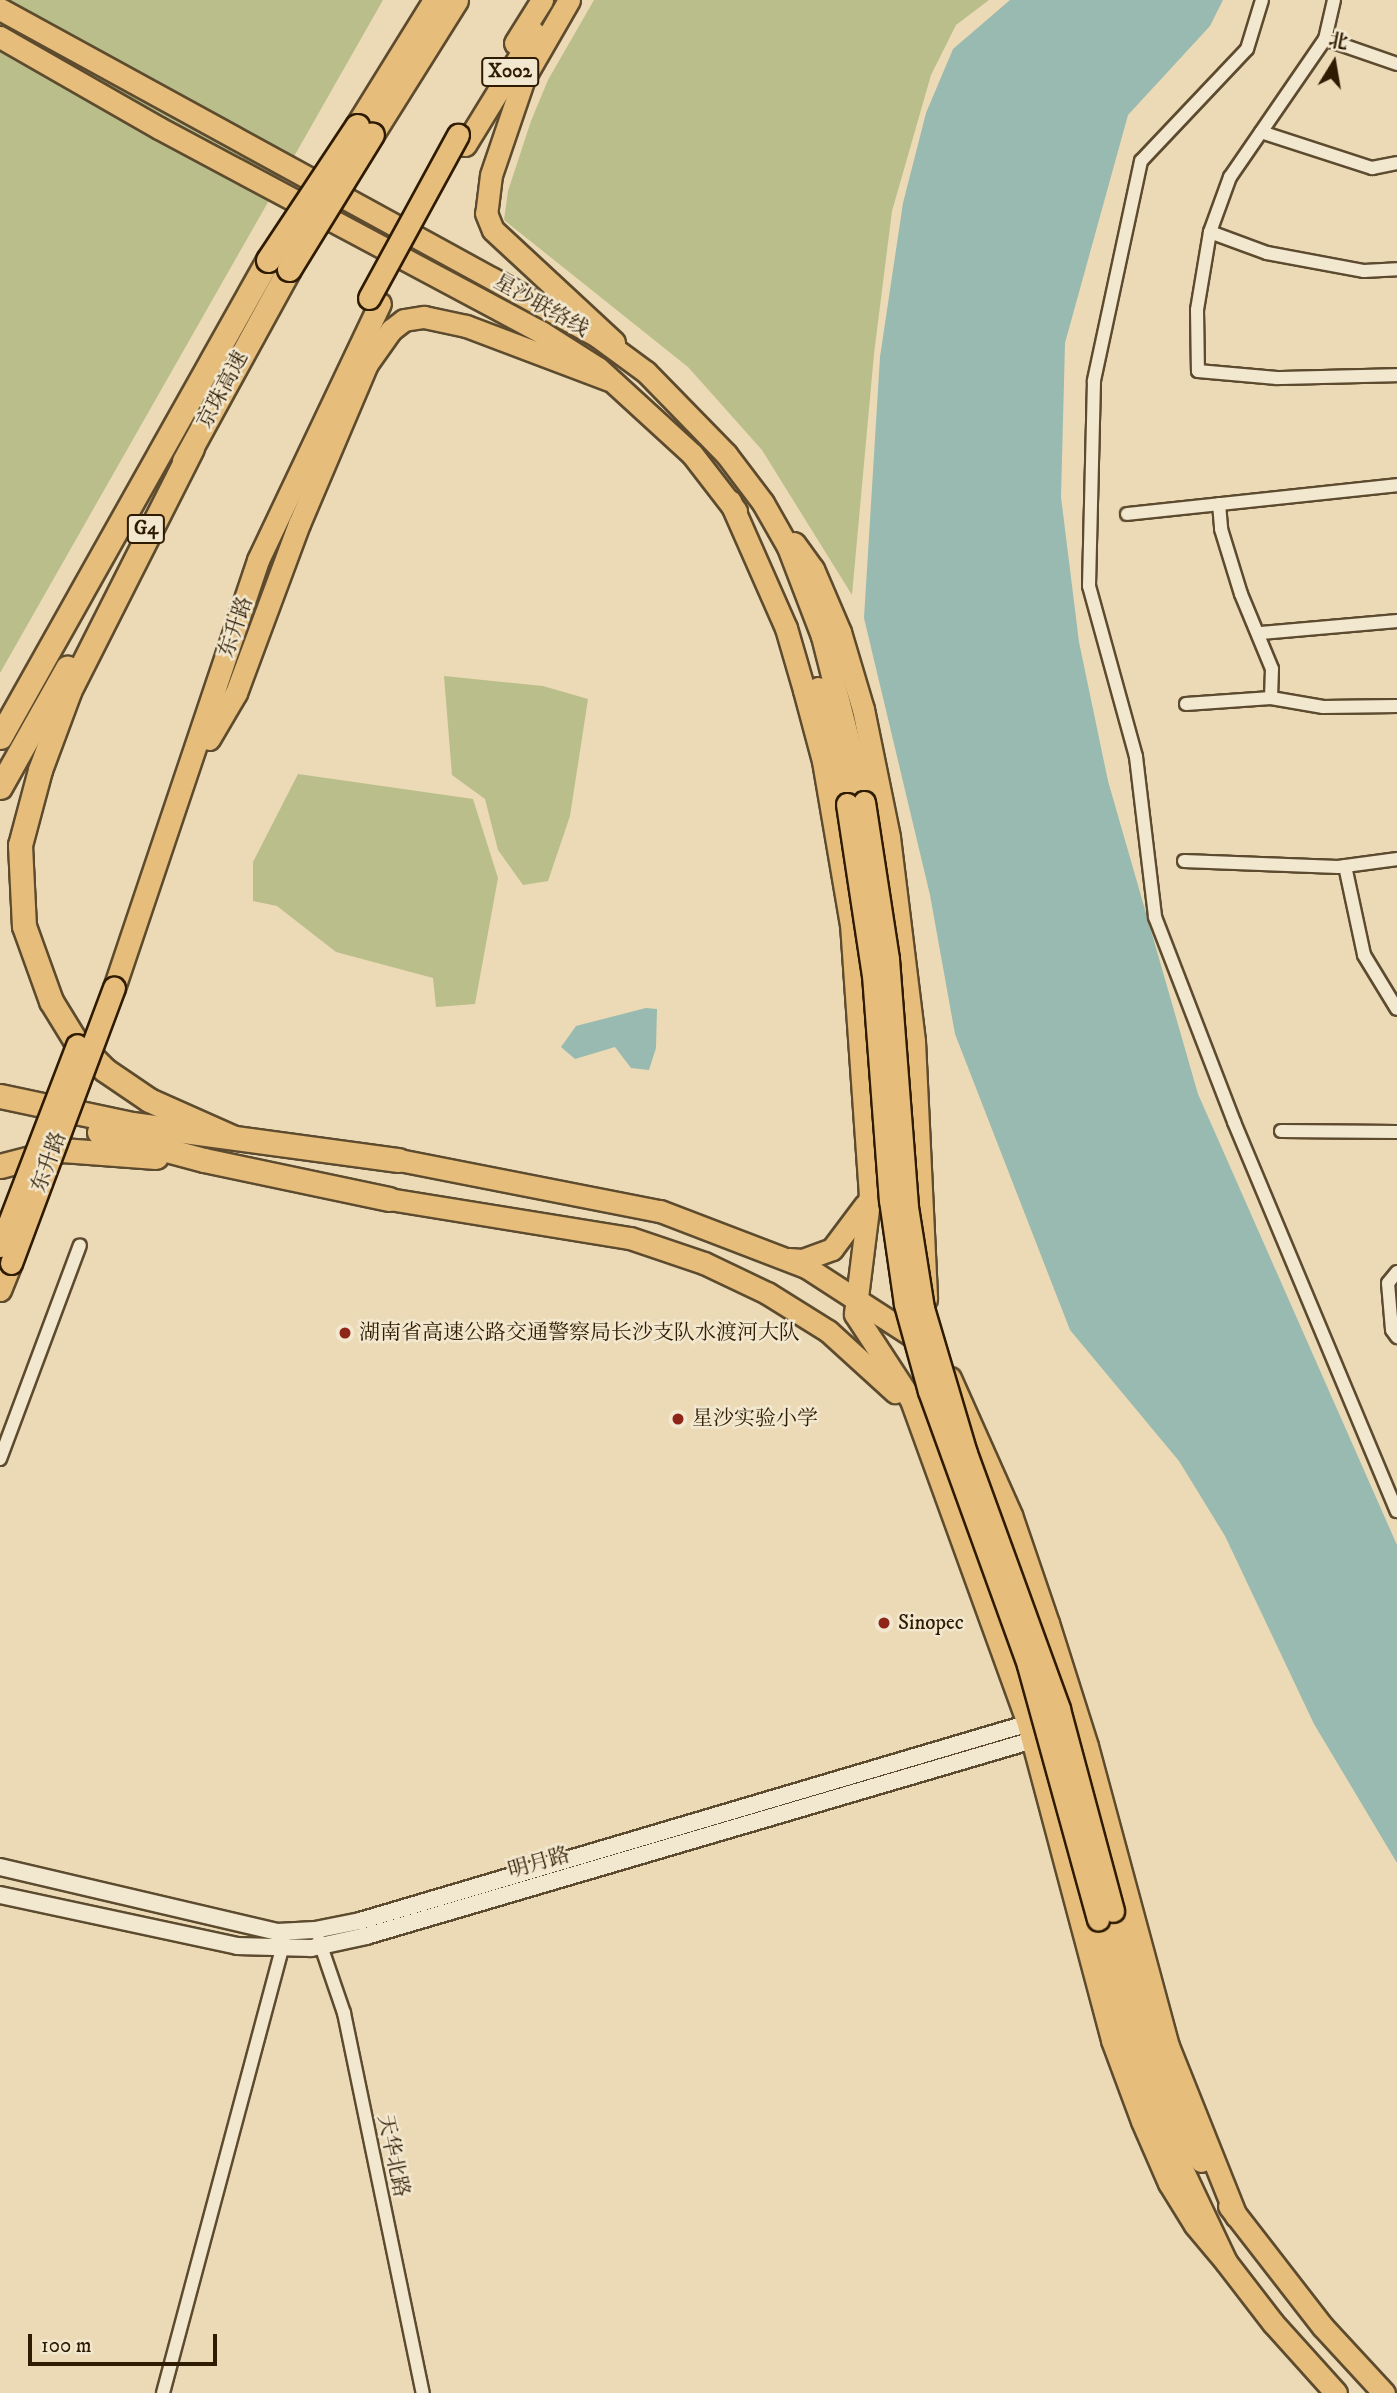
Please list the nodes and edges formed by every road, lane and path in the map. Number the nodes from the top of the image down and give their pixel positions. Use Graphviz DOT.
graph roads {
  1 [pos="435,0"];
  2 [pos="457,0"];
  3 [pos="542,0"];
  4 [pos="554,0"];
  5 [pos="569,0"];
  6 [pos="1262,0"];
  7 [pos="1334,0"];
  8 [pos="0,9"];
  9 [pos="0,37"];
  10 [pos="1325,39"];
  11 [pos="1397,64"];
  12 [pos="365,130"];
  13 [pos="1261,132"];
  14 [pos="462,140"];
  15 [pos="1397,163"];
  16 [pos="1210,232"];
  17 [pos="278,264"];
  18 [pos="1397,269"];
  19 [pos="375,301"];
  20 [pos="638,366"];
  21 [pos="1397,376"];
  22 [pos="613,381"];
  23 [pos="192,448"];
  24 [pos="1397,485"];
  25 [pos="730,500"];
  26 [pos="763,503"];
  27 [pos="1219,504"];
  28 [pos="1127,514"];
  29 [pos="1397,621"];
  30 [pos="1261,633"];
  31 [pos="1271,698"];
  32 [pos="1186,704"];
  33 [pos="1397,706"];
  34 [pos="0,737"];
  35 [pos="189,775"];
  36 [pos="0,787"];
  37 [pos="855,803"];
  38 [pos="1397,859"];
  39 [pos="1184,861"];
  40 [pos="1345,866"];
  41 [pos="108,984"];
  42 [pos="1397,1009"];
  43 [pos="0,1096"];
  44 [pos="0,1111"];
  45 [pos="1281,1131"];
  46 [pos="1397,1132"];
  47 [pos="232,1137"];
  48 [pos="204,1160"];
  49 [pos="398,1160"];
  50 [pos="0,1166"];
  51 [pos="870,1193"];
  52 [pos="389,1199"];
  53 [pos="80,1245"];
  54 [pos="6,1255"];
  55 [pos="788,1259"];
  56 [pos="1397,1272"];
  57 [pos="0,1290"];
  58 [pos="856,1297"];
  59 [pos="1397,1337"];
  60 [pos="924,1343"];
  61 [pos="925,1442"];
  62 [pos="0,1459"];
  63 [pos="1397,1511"];
  64 [pos="1078,1716"];
  65 [pos="1030,1732"];
  66 [pos="0,1867"];
  67 [pos="0,1895"];
  68 [pos="1105,1915"];
  69 [pos="293,1931"];
  70 [pos="318,1938"];
  71 [pos="279,1949"];
  72 [pos="1236,2216"];
  73 [pos="1226,2262"];
  74 [pos="163,2393"];
  75 [pos="423,2393"];
  76 [pos="1336,2393"];
  77 [pos="1384,2393"];
  1 -- 12 [label="highway, 京珠高速 / G4"];
  2 -- 12 [label="highway, 京珠高速 / G4"];
  3 -- 14 [label="main road, 东升路 / X002"];
  4 -- 14 [label="main road, 东升路 / X002"];
  5 -- 20 [label="main road"];
  6 -- 63 [label="street"];
  7 -- 10 [label="street"];
  8 -- 20 [label="main road, 星沙联络线"];
  9 -- 22 [label="main road"];
  10 -- 11 [label="street"];
  10 -- 13 [label="street"];
  12 -- 17 [label="highway, 京珠高速 / G4, bridge"];
  13 -- 15 [label="street"];
  13 -- 16 [label="street"];
  14 -- 19 [label="main road, 东升路, bridge"];
  16 -- 18 [label="street"];
  16 -- 21 [label="street"];
  17 -- 23 [label="highway, 京珠高速 / G4"];
  17 -- 34 [label="highway, 京珠高速 / G4"];
  19 -- 35 [label="main road, 东升路"];
  19 -- 41 [label="main road, 东升路"];
  20 -- 26 [label="main road, 星沙联络线"];
  22 -- 25 [label="main road"];
  22 -- 35 [label="main road"];
  23 -- 36 [label="highway, 京珠高速 / G4"];
  23 -- 47 [label="highway"];
  24 -- 27 [label="street"];
  25 -- 37 [label="main road"];
  25 -- 51 [label="main road"];
  26 -- 37 [label="main road, 星沙联络线"];
  26 -- 60 [label="main road"];
  27 -- 28 [label="street"];
  27 -- 30 [label="street"];
  29 -- 30 [label="street"];
  30 -- 31 [label="street"];
  31 -- 32 [label="street"];
  31 -- 33 [label="street"];
  35 -- 41 [label="main road, 东升路"];
  37 -- 68 [label="main road, bridge"];
  38 -- 40 [label="street"];
  39 -- 40 [label="street"];
  40 -- 42 [label="street"];
  41 -- 54 [label="main road, 东升路, bridge"];
  43 -- 47 [label="highway"];
  44 -- 48 [label="highway"];
  45 -- 46 [label="street"];
  47 -- 49 [label="highway"];
  48 -- 50 [label="highway"];
  48 -- 52 [label="highway"];
  49 -- 55 [label="main road"];
  51 -- 55 [label="main road"];
  51 -- 58 [label="main road"];
  52 -- 61 [label="main road"];
  53 -- 62 [label="street"];
  54 -- 57 [label="main road, 东升路"];
  55 -- 58 [label="main road"];
  56 -- 59 [label="street"];
  58 -- 60 [label="main road"];
  58 -- 61 [label="main road"];
  60 -- 64 [label="main road"];
  61 -- 65 [label="main road"];
  64 -- 65 [label="street, 明月路"];
  64 -- 72 [label="main road"];
  65 -- 70 [label="street, 明月路"];
  65 -- 73 [label="main road"];
  66 -- 69 [label="street, 明月路"];
  67 -- 71 [label="street, 明月路"];
  68 -- 72 [label="main road"];
  68 -- 73 [label="main road"];
  69 -- 70 [label="street, 明月路"];
  69 -- 71 [label="street"];
  70 -- 71 [label="street, 明月路"];
  70 -- 75 [label="street, 天华北路"];
  71 -- 74 [label="street"];
  72 -- 77 [label="main road"];
  73 -- 76 [label="main road"];
}
